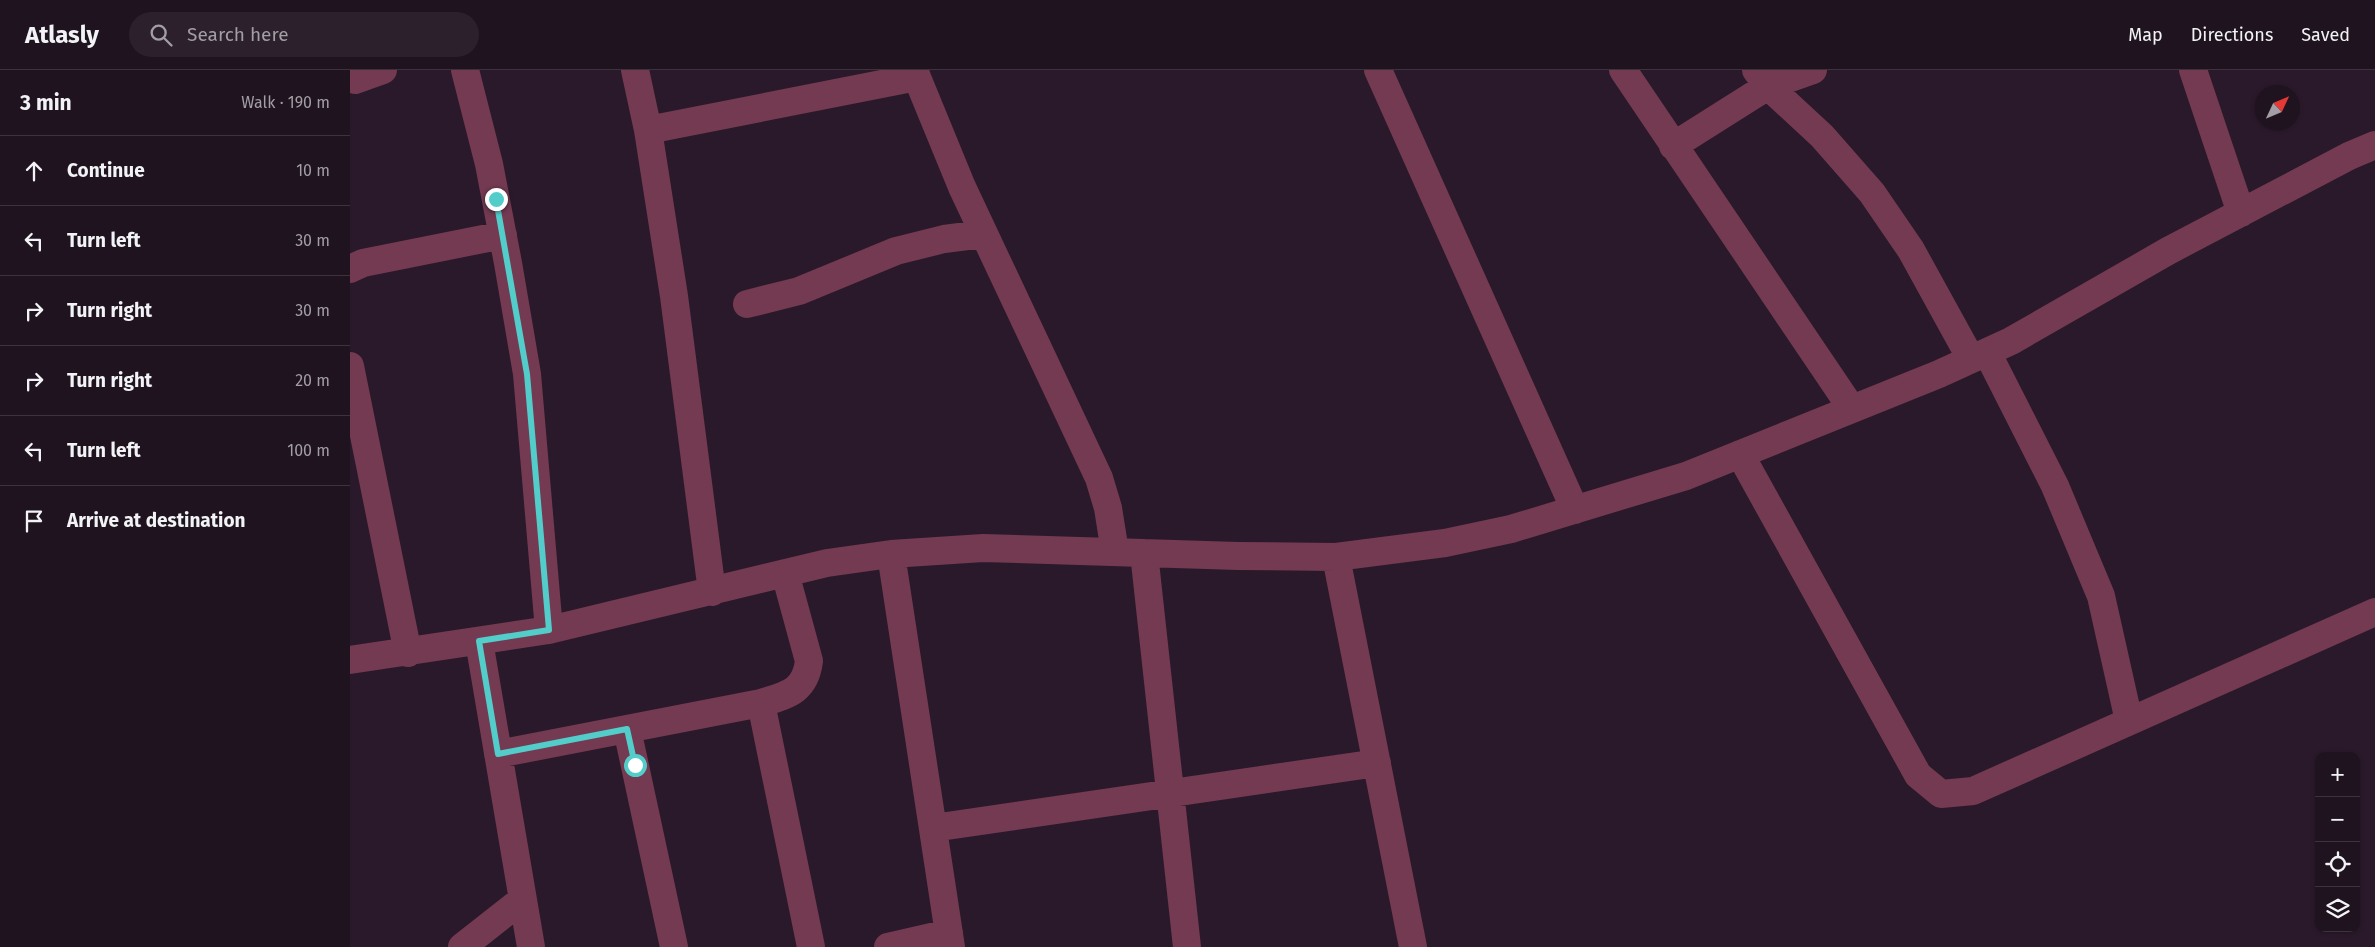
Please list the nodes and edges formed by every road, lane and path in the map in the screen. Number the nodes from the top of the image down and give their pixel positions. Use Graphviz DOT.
graph roads {
  1 [pos="383,70"];
  2 [pos="465,70"];
  3 [pos="635,70"];
  4 [pos="1378,70"];
  5 [pos="1623,70"];
  6 [pos="1813,70"];
  7 [pos="2193,70"];
  8 [pos="916,73"];
  9 [pos="1762,78"];
  10 [pos="355,80"];
  11 [pos="648,130"];
  12 [pos="2375,145"];
  13 [pos="1673,146"];
  14 [pos="2241,212"];
  15 [pos="983,234"];
  16 [pos="503,235"];
  17 [pos="350,269"];
  18 [pos="747,304"];
  19 [pos="1979,356"];
  20 [pos="350,366"];
  21 [pos="1852,409"];
  22 [pos="1740,454"];
  23 [pos="1575,510"];
  24 [pos="1115,552"];
  25 [pos="1144,553"];
  26 [pos="891,554"];
  27 [pos="1336,557"];
  28 [pos="784,573"];
  29 [pos="712,592"];
  30 [pos="2375,612"];
  31 [pos="549,630"];
  32 [pos="479,641"];
  33 [pos="408,652"];
  34 [pos="350,660"];
  35 [pos="761,703"];
  36 [pos="2129,722"];
  37 [pos="627,729"];
  38 [pos="498,754"];
  39 [pos="1377,763"];
  40 [pos="1170,794"];
  41 [pos="933,828"];
  42 [pos="523,899"];
  43 [pos="950,940"];
  44 [pos="462,947"];
  45 [pos="532,947"];
  46 [pos="674,947"];
  47 [pos="811,947"];
  48 [pos="888,947"];
  49 [pos="1186,947"];
  50 [pos="1413,947"];
  1 -- 10 [label="street"];
  2 -- 16 [label="street"];
  3 -- 11 [label="street"];
  4 -- 23 [label="street"];
  5 -- 13 [label="street"];
  6 -- 9 [label="street"];
  7 -- 14 [label="street"];
  8 -- 11 [label="street"];
  8 -- 15 [label="street"];
  9 -- 13 [label="street"];
  9 -- 19 [label="street"];
  11 -- 29 [label="street"];
  12 -- 14 [label="street"];
  13 -- 21 [label="street"];
  14 -- 19 [label="street"];
  15 -- 18 [label="street"];
  15 -- 24 [label="street"];
  16 -- 17 [label="street"];
  16 -- 31 [label="street"];
  19 -- 21 [label="street"];
  19 -- 36 [label="street"];
  20 -- 33 [label="street"];
  21 -- 22 [label="street"];
  22 -- 23 [label="street"];
  22 -- 36 [label="street"];
  23 -- 27 [label="street"];
  24 -- 25 [label="street"];
  24 -- 26 [label="street"];
  25 -- 27 [label="street"];
  25 -- 40 [label="street"];
  26 -- 28 [label="street"];
  26 -- 41 [label="street"];
  27 -- 39 [label="street"];
  28 -- 29 [label="street"];
  28 -- 35 [label="street"];
  29 -- 31 [label="street"];
  30 -- 36 [label="street"];
  31 -- 32 [label="street"];
  32 -- 33 [label="street"];
  32 -- 38 [label="street"];
  33 -- 34 [label="street"];
  35 -- 37 [label="street"];
  35 -- 47 [label="street"];
  37 -- 38 [label="street"];
  37 -- 46 [label="street"];
  38 -- 42 [label="street"];
  39 -- 40 [label="street"];
  39 -- 50 [label="street"];
  40 -- 41 [label="street"];
  40 -- 49 [label="street"];
  41 -- 43 [label="street"];
  42 -- 44 [label="street"];
  42 -- 45 [label="street"];
  43 -- 48 [label="street"];
}
